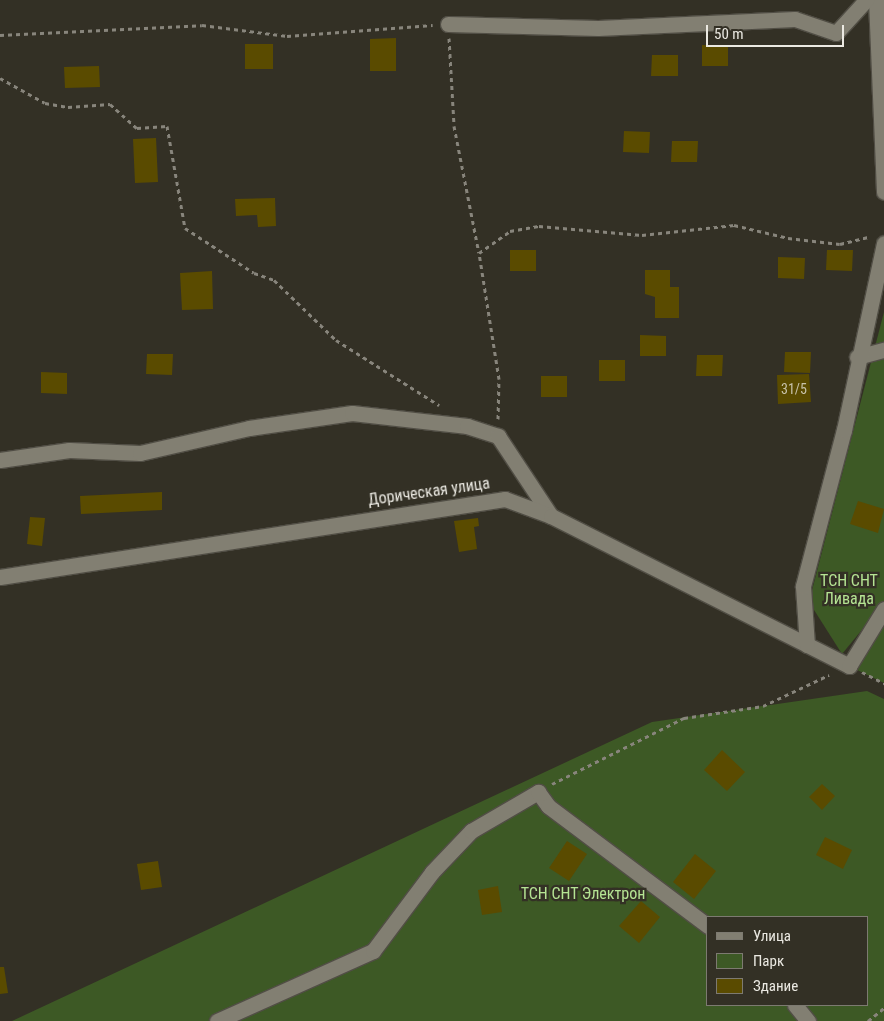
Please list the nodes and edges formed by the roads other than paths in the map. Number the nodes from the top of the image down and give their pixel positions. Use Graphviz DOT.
graph roads {
  1 [pos="866,0"];
  2 [pos="876,0"];
  3 [pos="448,24"];
  4 [pos="881,33"];
  5 [pos="884,192"];
  6 [pos="880,239"];
  7 [pos="884,350"];
  8 [pos="857,358"];
  9 [pos="0,460"];
  10 [pos="551,516"];
  11 [pos="0,576"];
  12 [pos="884,609"];
  13 [pos="807,645"];
  14 [pos="706,924"];
  15 [pos="795,1006"];
  16 [pos="217,1021"];
  17 [pos="808,1021"];
  1 -- 3 [label="street"];
  2 -- 4 [label="street"];
  4 -- 5 [label="street"];
  6 -- 8 [label="street"];
  7 -- 8 [label="street"];
  8 -- 13 [label="street"];
  9 -- 10 [label="street"];
  10 -- 11 [label="street, Дорическая улица"];
  10 -- 13 [label="street, Дорическая улица"];
  12 -- 13 [label="street, Дорическая улица"];
  14 -- 16 [label="street"];
  15 -- 17 [label="street"];
}
